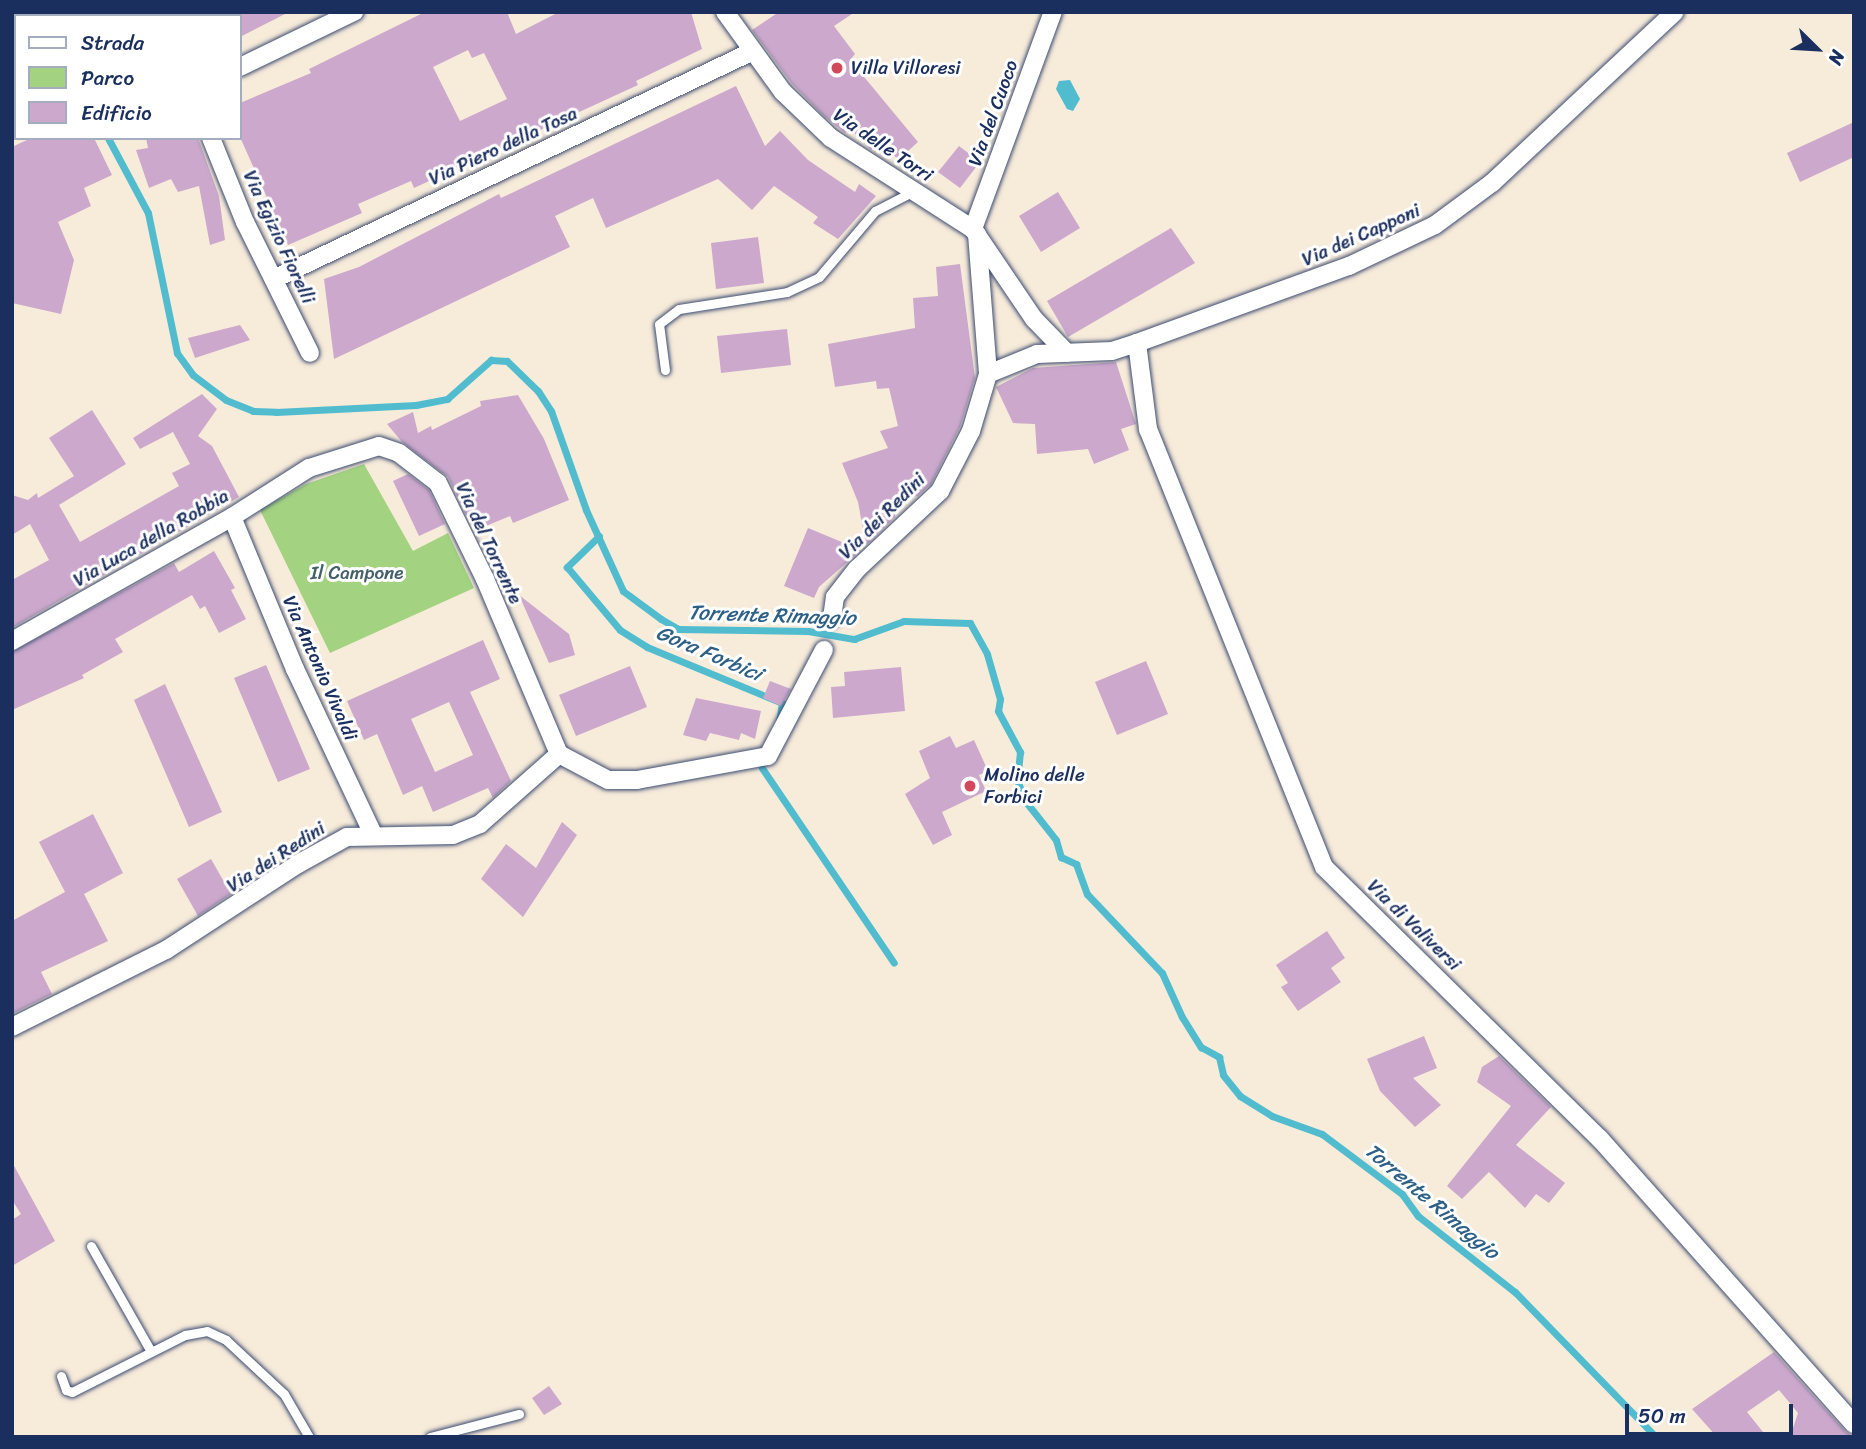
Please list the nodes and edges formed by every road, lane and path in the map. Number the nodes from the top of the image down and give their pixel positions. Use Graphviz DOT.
graph roads {
  1 [pos="354,12"];
  2 [pos="725,12"];
  3 [pos="1053,12"];
  4 [pos="1675,12"];
  5 [pos="751,52"];
  6 [pos="242,65"];
  7 [pos="212,140"];
  8 [pos="912,192"];
  9 [pos="975,232"];
  10 [pos="274,279"];
  11 [pos="1137,343"];
  12 [pos="310,353"];
  13 [pos="1067,353"];
  14 [pos="665,370"];
  15 [pos="988,374"];
  16 [pos="309,468"];
  17 [pos="232,517"];
  18 [pos="832,618"];
  19 [pos="12,641"];
  20 [pos="824,650"];
  21 [pos="559,754"];
  22 [pos="373,834"];
  23 [pos="12,1027"];
  24 [pos="91,1246"];
  25 [pos="150,1350"];
  26 [pos="61,1376"];
  27 [pos="519,1414"];
  28 [pos="1854,1424"];
  29 [pos="309,1437"];
  30 [pos="430,1437"];
  1 -- 6 [label="street"];
  2 -- 5 [label="street, Via delle Torri"];
  3 -- 9 [label="street, Via del Cuoco"];
  4 -- 11 [label="street, Via dei Capponi"];
  5 -- 8 [label="street, Via delle Torri"];
  5 -- 10 [label="street, Via Piero della Tosa"];
  7 -- 10 [label="street, Via Egizio Fiorelli"];
  8 -- 9 [label="street, Via delle Torri"];
  8 -- 14 [label="lane"];
  9 -- 13 [label="street, Via delle Torri"];
  9 -- 15 [label="street"];
  10 -- 12 [label="street, Via Egizio Fiorelli"];
  11 -- 13 [label="street, Via dei Capponi"];
  11 -- 28 [label="street, Via di Valiversi"];
  13 -- 15 [label="street, Via dei Capponi"];
  15 -- 18 [label="street, Via dei Redini"];
  16 -- 17 [label="street, Via Luca della Robbia"];
  16 -- 21 [label="street, Via del Torrente"];
  17 -- 19 [label="street, Via Luca della Robbia"];
  17 -- 22 [label="street, Via Antonio Vivaldi"];
  20 -- 21 [label="street"];
  21 -- 22 [label="street, Via dei Redini"];
  22 -- 23 [label="street, Via dei Redini"];
  24 -- 25 [label="lane"];
  25 -- 26 [label="lane"];
  25 -- 29 [label="lane"];
  27 -- 30 [label="lane"];
}
